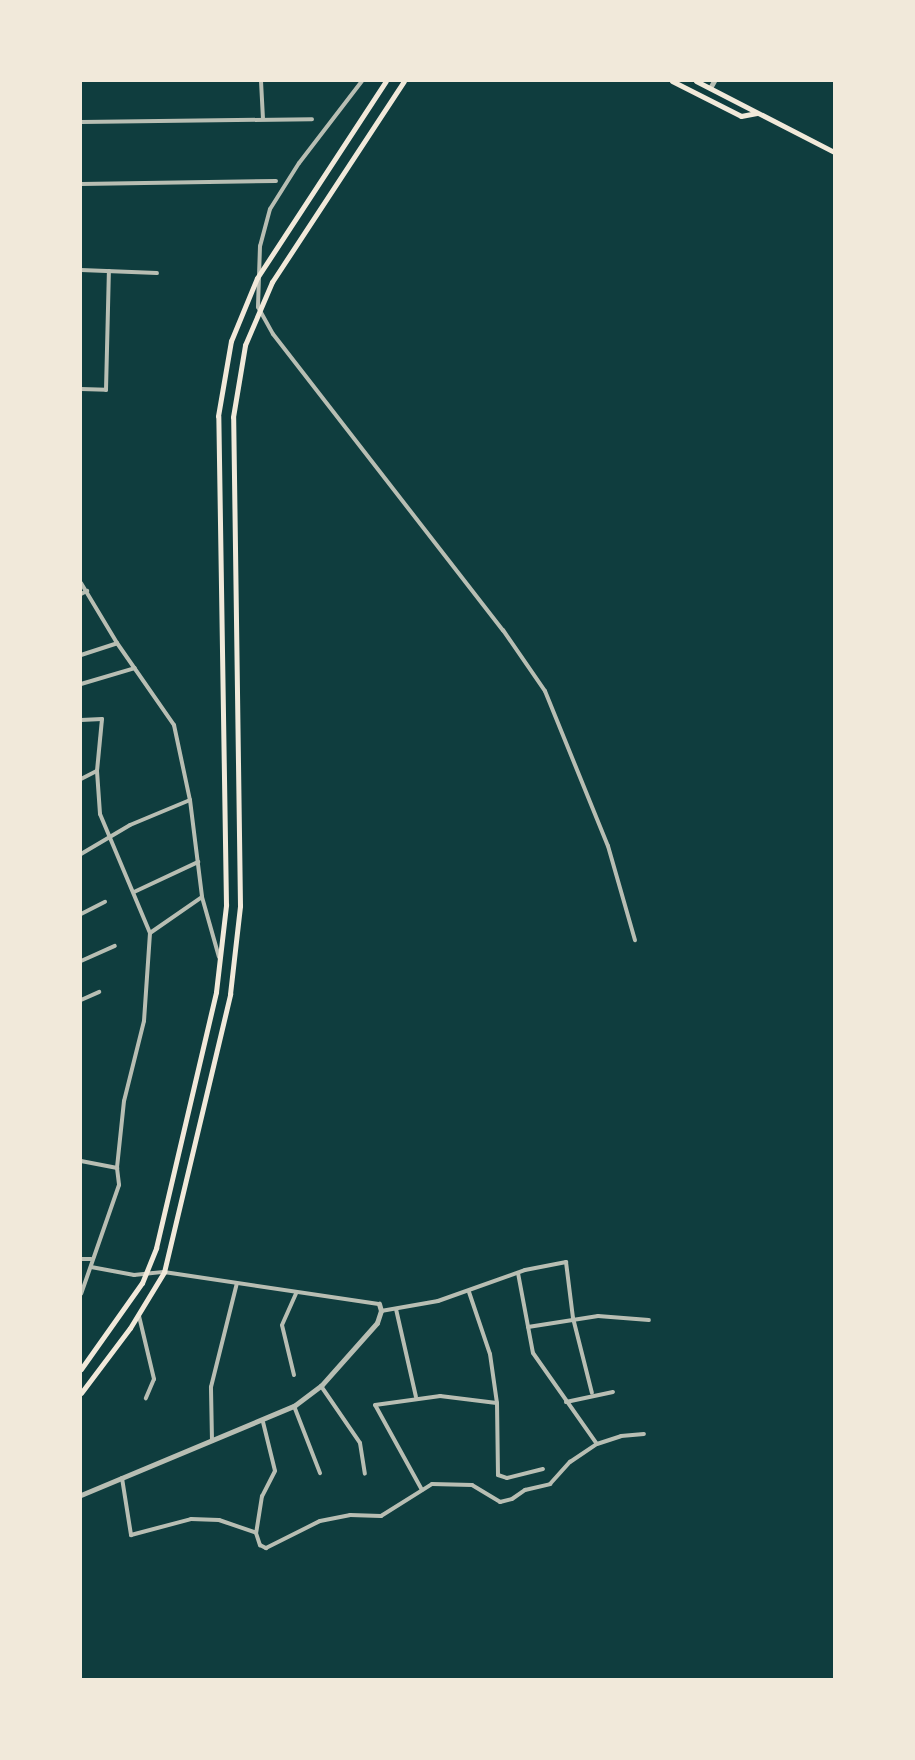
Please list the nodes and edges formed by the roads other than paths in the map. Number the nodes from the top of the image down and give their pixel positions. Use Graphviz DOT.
graph roads {
  1 [pos="261,81"];
  2 [pos="362,81"];
  3 [pos="386,81"];
  4 [pos="404,81"];
  5 [pos="672,81"];
  6 [pos="696,81"];
  7 [pos="714,81"];
  8 [pos="710,88"];
  9 [pos="757,112"];
  10 [pos="263,119"];
  11 [pos="312,119"];
  12 [pos="81,122"];
  13 [pos="834,152"];
  14 [pos="276,181"];
  15 [pos="81,184"];
  16 [pos="81,270"];
  17 [pos="109,271"];
  18 [pos="157,273"];
  19 [pos="257,278"];
  20 [pos="258,307"];
  21 [pos="81,389"];
  22 [pos="81,583"];
  23 [pos="87,591"];
  24 [pos="81,594"];
  25 [pos="117,643"];
  26 [pos="81,655"];
  27 [pos="135,668"];
  28 [pos="81,684"];
  29 [pos="81,720"];
  30 [pos="97,771"];
  31 [pos="81,780"];
  32 [pos="190,800"];
  33 [pos="109,837"];
  34 [pos="81,854"];
  35 [pos="198,862"];
  36 [pos="134,892"];
  37 [pos="202,897"];
  38 [pos="105,902"];
  39 [pos="81,914"];
  40 [pos="150,933"];
  41 [pos="635,940"];
  42 [pos="115,946"];
  43 [pos="219,958"];
  44 [pos="81,961"];
  45 [pos="99,992"];
  46 [pos="81,1000"];
  47 [pos="81,1161"];
  48 [pos="117,1168"];
  49 [pos="81,1258"];
  50 [pos="91,1259"];
  51 [pos="91,1267"];
  52 [pos="164,1272"];
  53 [pos="518,1273"];
  54 [pos="147,1274"];
  55 [pos="237,1283"];
  56 [pos="468,1292"];
  57 [pos="296,1293"];
  58 [pos="81,1294"];
  59 [pos="379,1304"];
  60 [pos="396,1309"];
  61 [pos="381,1311"];
  62 [pos="138,1315"];
  63 [pos="573,1318"];
  64 [pos="649,1320"];
  65 [pos="528,1327"];
  66 [pos="81,1369"];
  67 [pos="294,1375"];
  68 [pos="321,1386"];
  69 [pos="613,1392"];
  70 [pos="81,1393"];
  71 [pos="592,1393"];
  72 [pos="416,1397"];
  73 [pos="146,1398"];
  74 [pos="566,1402"];
  75 [pos="498,1403"];
  76 [pos="294,1406"];
  77 [pos="262,1422"];
  78 [pos="644,1434"];
  79 [pos="212,1442"];
  80 [pos="597,1444"];
  81 [pos="543,1469"];
  82 [pos="320,1473"];
  83 [pos="365,1474"];
  84 [pos="122,1478"];
  85 [pos="422,1490"];
  86 [pos="81,1495"];
  87 [pos="256,1533"];
  1 -- 10 [label="street"];
  2 -- 19 [label="street"];
  3 -- 19 [label="main road"];
  4 -- 20 [label="main road"];
  5 -- 9 [label="main road"];
  6 -- 8 [label="main road"];
  7 -- 8 [label="street"];
  8 -- 9 [label="main road"];
  9 -- 13 [label="main road"];
  10 -- 11 [label="street"];
  10 -- 12 [label="street"];
  14 -- 15 [label="street"];
  16 -- 17 [label="street"];
  17 -- 18 [label="street"];
  17 -- 21 [label="street"];
  19 -- 20 [label="street"];
  19 -- 43 [label="main road"];
  20 -- 41 [label="street"];
  20 -- 52 [label="main road"];
  22 -- 23 [label="street"];
  23 -- 24 [label="street"];
  23 -- 25 [label="street"];
  25 -- 26 [label="street"];
  25 -- 27 [label="street"];
  27 -- 28 [label="street"];
  27 -- 32 [label="street"];
  29 -- 30 [label="street"];
  30 -- 31 [label="street"];
  30 -- 33 [label="street"];
  32 -- 33 [label="street"];
  32 -- 35 [label="street"];
  33 -- 34 [label="street"];
  33 -- 36 [label="street"];
  35 -- 36 [label="street"];
  35 -- 37 [label="street"];
  36 -- 40 [label="street"];
  37 -- 40 [label="street"];
  37 -- 43 [label="street"];
  38 -- 39 [label="street"];
  40 -- 48 [label="street"];
  42 -- 44 [label="street"];
  43 -- 54 [label="main road"];
  45 -- 46 [label="street"];
  47 -- 48 [label="street"];
  48 -- 50 [label="street"];
  49 -- 50 [label="street"];
  50 -- 51 [label="street"];
  51 -- 54 [label="street"];
  51 -- 58 [label="street"];
  52 -- 54 [label="street"];
  52 -- 55 [label="street"];
  52 -- 62 [label="main road"];
  53 -- 56 [label="street"];
  53 -- 63 [label="street"];
  53 -- 65 [label="street"];
  54 -- 66 [label="main road"];
  55 -- 57 [label="street"];
  55 -- 79 [label="street"];
  56 -- 60 [label="street"];
  56 -- 75 [label="street"];
  57 -- 59 [label="street"];
  57 -- 67 [label="street"];
  59 -- 61 [label="street"];
  60 -- 61 [label="street"];
  60 -- 72 [label="street"];
  61 -- 68 [label="street"];
  62 -- 70 [label="main road"];
  62 -- 73 [label="street"];
  63 -- 64 [label="street"];
  63 -- 65 [label="street"];
  63 -- 71 [label="street"];
  65 -- 74 [label="street"];
  68 -- 76 [label="street"];
  68 -- 83 [label="street"];
  69 -- 71 [label="street"];
  71 -- 74 [label="street"];
  72 -- 75 [label="street"];
  72 -- 85 [label="street"];
  74 -- 80 [label="street"];
  75 -- 81 [label="street"];
  76 -- 77 [label="street"];
  76 -- 82 [label="street"];
  77 -- 79 [label="street"];
  77 -- 87 [label="street"];
  78 -- 80 [label="street"];
  79 -- 84 [label="street"];
  80 -- 85 [label="street"];
  84 -- 86 [label="street"];
  84 -- 87 [label="street"];
  85 -- 87 [label="street"];
}
